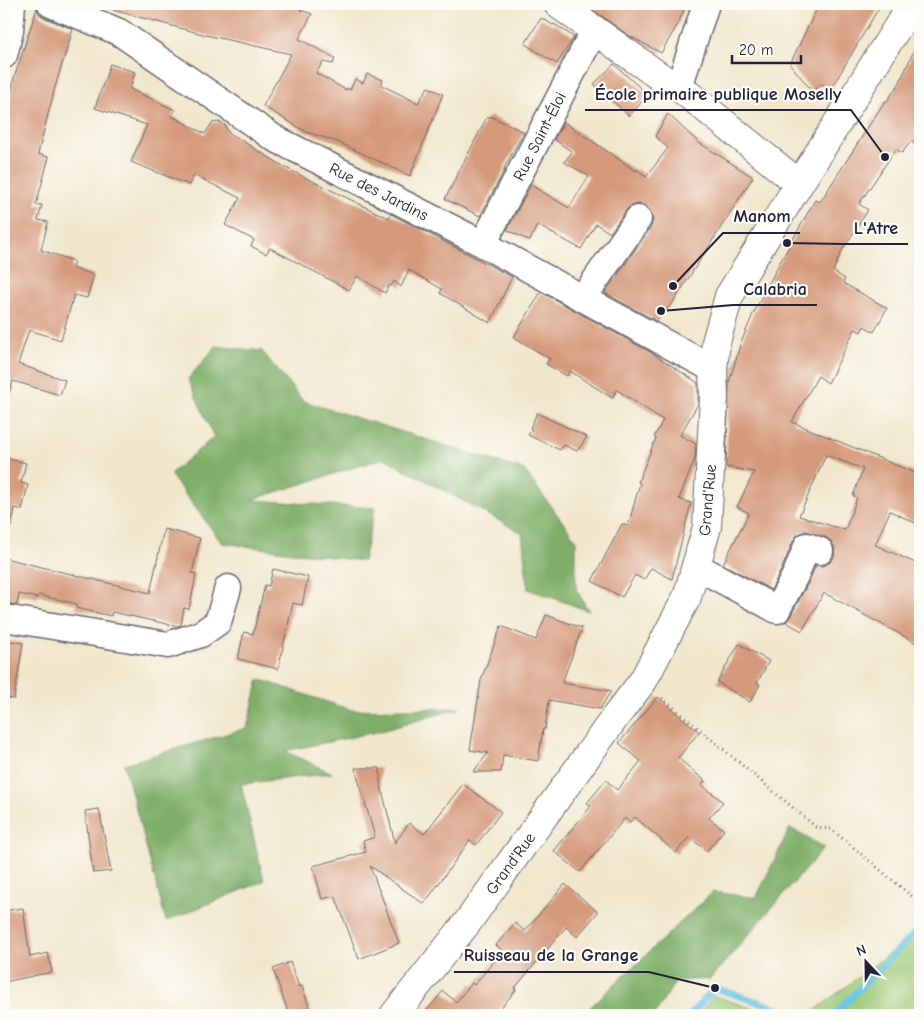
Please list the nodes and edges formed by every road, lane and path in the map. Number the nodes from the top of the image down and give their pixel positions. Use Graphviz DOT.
graph roads {
  1 [pos="12,4"];
  2 [pos="51,4"];
  3 [pos="558,4"];
  4 [pos="706,4"];
  5 [pos="912,4"];
  6 [pos="595,29"];
  7 [pos="4,55"];
  8 [pos="679,87"];
  9 [pos="800,184"];
  10 [pos="638,219"];
  11 [pos="483,244"];
  12 [pos="583,298"];
  13 [pos="713,369"];
  14 [pos="820,551"];
  15 [pos="696,566"];
  16 [pos="228,588"];
  17 [pos="4,618"];
  18 [pos="643,682"];
  19 [pos="920,904"];
  20 [pos="394,1015"];
  1 -- 7 [label="street"];
  2 -- 11 [label="street, Rue des Jardins"];
  3 -- 6 [label="street"];
  4 -- 8 [label="street"];
  5 -- 9 [label="street, Grand'Rue"];
  6 -- 8 [label="street"];
  6 -- 11 [label="street, Rue Saint-Éloi"];
  8 -- 9 [label="street"];
  9 -- 13 [label="street, Grand'Rue"];
  10 -- 12 [label="street"];
  11 -- 12 [label="street, Rue des Jardins"];
  12 -- 13 [label="street, Rue des Jardins"];
  13 -- 15 [label="street, Grand'Rue"];
  14 -- 15 [label="street"];
  15 -- 18 [label="street, Grand'Rue"];
  16 -- 17 [label="street"];
  18 -- 19 [label="path"];
  18 -- 20 [label="street, Grand'Rue"];
}
